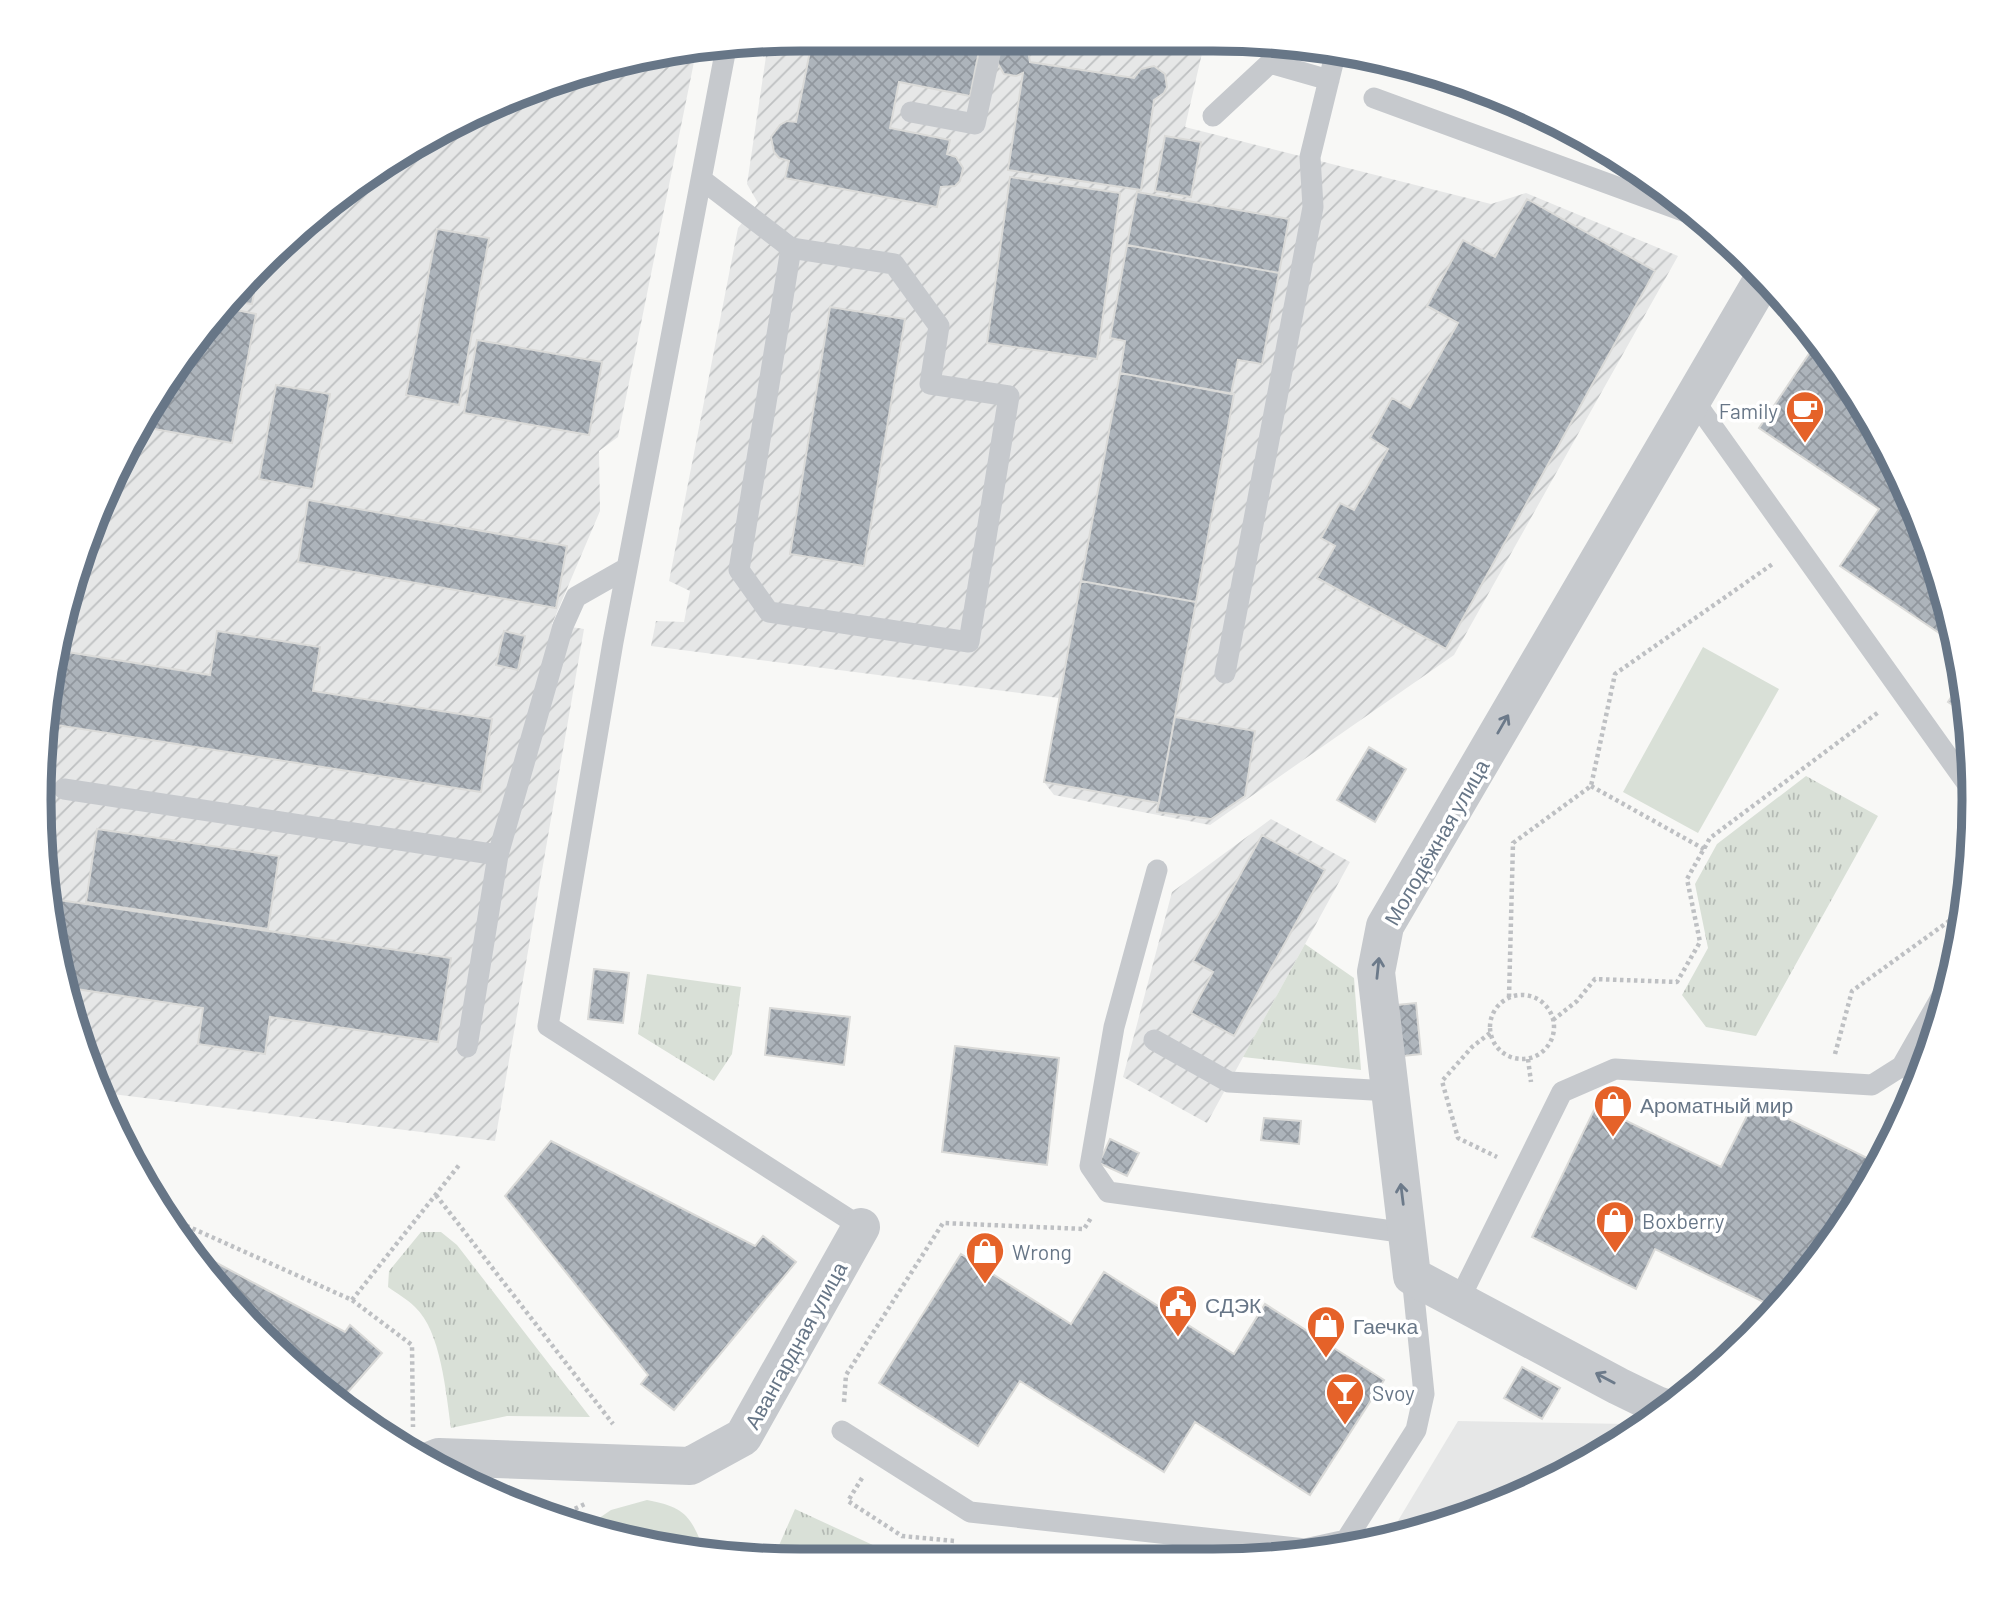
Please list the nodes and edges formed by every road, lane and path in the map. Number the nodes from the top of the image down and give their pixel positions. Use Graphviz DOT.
graph roads {
  1 [pos="991,51"];
  2 [pos="725,55"];
  3 [pos="1334,61"];
  4 [pos="1329,80"];
  5 [pos="1374,98"];
  6 [pos="911,112"];
  7 [pos="1213,117"];
  8 [pos="701,179"];
  9 [pos="1669,206"];
  10 [pos="791,248"];
  11 [pos="1758,286"];
  12 [pos="1693,399"];
  13 [pos="1798,546"];
  14 [pos="627,568"];
  15 [pos="1225,673"];
  16 [pos="1903,694"];
  17 [pos="1962,776"];
  18 [pos="1591,786"];
  19 [pos="64,789"];
  20 [pos="1704,849"];
  21 [pos="498,855"];
  22 [pos="1157,870"];
  23 [pos="1953,919"];
  24 [pos="1509,998"];
  25 [pos="1553,1020"];
  26 [pos="1490,1033"];
  27 [pos="1154,1040"];
  28 [pos="467,1047"];
  29 [pos="1910,1071"];
  30 [pos="1827,1082"];
  31 [pos="1390,1091"];
  32 [pos="460,1164"];
  33 [pos="1524,1170"];
  34 [pos="1108,1192"];
  35 [pos="436,1195"];
  36 [pos="183,1224"];
  37 [pos="861,1227"];
  38 [pos="1407,1233"];
  39 [pos="1412,1276"];
  40 [pos="352,1300"];
  41 [pos="1459,1300"];
  42 [pos="1652,1406"];
  43 [pos="842,1431"];
  44 [pos="421,1446"];
  45 [pos="440,1457"];
  46 [pos="645,1465"];
  47 [pos="1348,1537"];
  48 [pos="1280,1546"];
  1 -- 6 [label="lane"];
  2 -- 8 [label="lane"];
  3 -- 4 [label="lane"];
  4 -- 7 [label="lane"];
  4 -- 15 [label="lane"];
  5 -- 9 [label="lane"];
  8 -- 10 [label="lane"];
  8 -- 14 [label="lane"];
  10 -- 10 [label="lane"];
  11 -- 12 [label="street, Молодёжная улица"];
  12 -- 13 [label="lane"];
  31 -- 12 [label="street, Молодёжная улица, one-way"];
  13 -- 16 [label="lane"];
  13 -- 18 [label="path"];
  14 -- 21 [label="lane"];
  14 -- 37 [label="lane"];
  16 -- 17 [label="lane"];
  16 -- 20 [label="path"];
  18 -- 20 [label="path"];
  18 -- 24 [label="path"];
  19 -- 21 [label="lane"];
  20 -- 25 [label="path"];
  21 -- 28 [label="lane"];
  22 -- 34 [label="lane"];
  23 -- 30 [label="path"];
  24 -- 25 [label="path"];
  24 -- 26 [label="path"];
  25 -- 26 [label="path"];
  26 -- 33 [label="path"];
  27 -- 31 [label="lane"];
  29 -- 30 [label="lane"];
  30 -- 33 [label="lane"];
  38 -- 31 [label="street, Молодёжная улица, one-way"];
  32 -- 35 [label="path"];
  33 -- 41 [label="lane"];
  34 -- 38 [label="lane"];
  34 -- 43 [label="path"];
  35 -- 40 [label="path"];
  35 -- 46 [label="path"];
  36 -- 40 [label="path"];
  37 -- 46 [label="street, Авангардная улица"];
  38 -- 39 [label="street, Молодёжная улица"];
  39 -- 41 [label="street"];
  39 -- 47 [label="lane"];
  40 -- 44 [label="path"];
  42 -- 41 [label="street, one-way"];
  43 -- 48 [label="lane"];
  45 -- 46 [label="street, Авангардная улица"];
}
